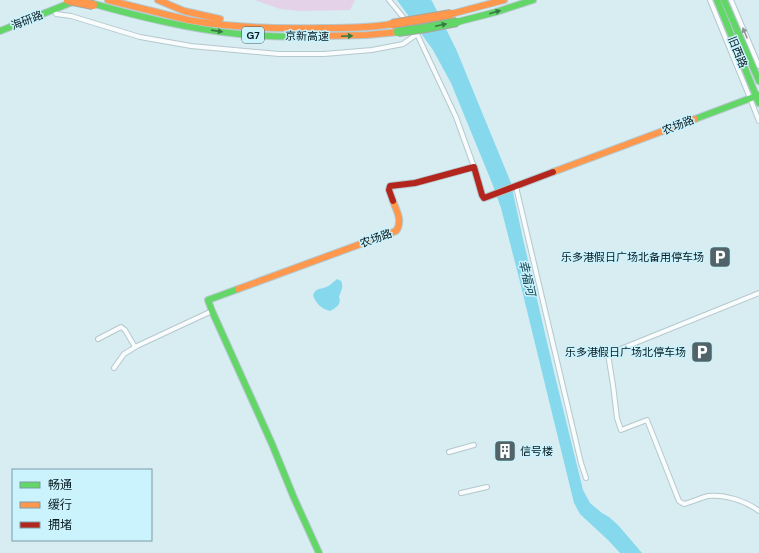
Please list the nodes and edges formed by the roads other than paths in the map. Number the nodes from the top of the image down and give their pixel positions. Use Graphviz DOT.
graph roads {
  1 [pos="68,0"];
  2 [pos="77,0"];
  3 [pos="81,0"];
  4 [pos="108,0"];
  5 [pos="158,0"];
  6 [pos="389,0"];
  7 [pos="504,0"];
  8 [pos="533,0"];
  9 [pos="710,0"];
  10 [pos="717,0"];
  11 [pos="724,0"];
  12 [pos="731,0"];
  13 [pos="94,5"];
  14 [pos="54,10"];
  15 [pos="292,29"];
  16 [pos="0,31"];
  17 [pos="417,34"];
  18 [pos="759,66"];
  19 [pos="759,81"];
  20 [pos="756,98"];
  21 [pos="759,121"];
  22 [pos="474,167"];
  23 [pos="516,186"];
  24 [pos="759,293"];
  25 [pos="212,311"];
  26 [pos="98,339"];
  27 [pos="135,347"];
  28 [pos="114,368"];
  29 [pos="474,445"];
  30 [pos="449,452"];
  31 [pos="586,478"];
  32 [pos="487,487"];
  33 [pos="461,493"];
  34 [pos="759,511"];
  35 [pos="319,553"];
  1 -- 13 [label="main road, bridge"];
  2 -- 14 [label="main road, 海研路"];
  3 -- 13 [label="main road, bridge"];
  4 -- 15 [label="main road, 京新高速 / G7"];
  5 -- 15 [label="main road"];
  6 -- 17 [label="street"];
  7 -- 15 [label="main road, 京新高速 / G7, bridge"];
  13 -- 8 [label="main road, 京新高速 / G7, one-way, bridge"];
  9 -- 20 [label="street"];
  10 -- 20 [label="main road, 旧西路"];
  11 -- 19 [label="main road, 旧西路"];
  18 -- 12 [label="street, one-way"];
  14 -- 16 [label="main road, 海研路"];
  14 -- 17 [label="street"];
  17 -- 22 [label="street"];
  20 -- 21 [label="street"];
  20 -- 23 [label="main road, 农场路"];
  22 -- 23 [label="main road, 农场路"];
  22 -- 25 [label="main road, 农场路"];
  23 -- 31 [label="street"];
  24 -- 34 [label="street"];
  25 -- 27 [label="street"];
  25 -- 35 [label="main road"];
  26 -- 27 [label="street"];
  27 -- 28 [label="street"];
  29 -- 30 [label="street"];
  32 -- 33 [label="street"];
}
